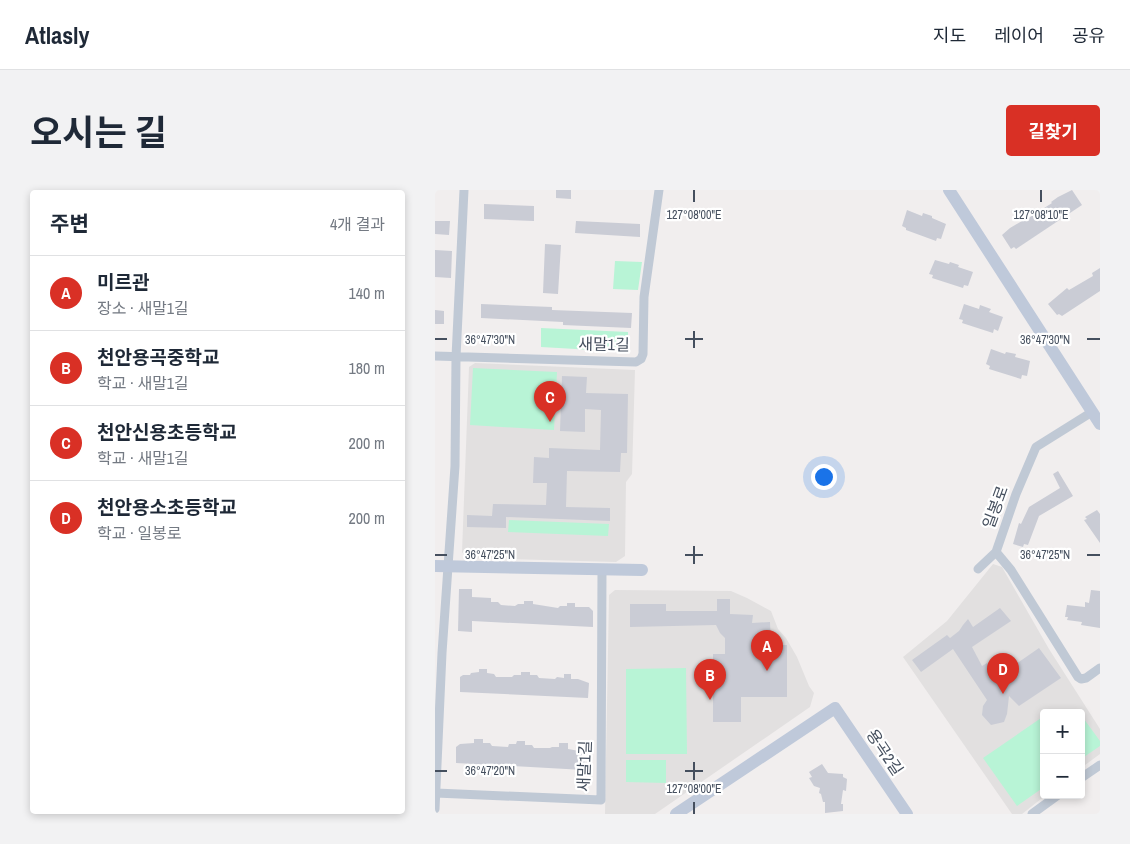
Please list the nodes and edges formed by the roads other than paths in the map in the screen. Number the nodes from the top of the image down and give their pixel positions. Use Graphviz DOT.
graph roads {
  1 [pos="464,190"];
  2 [pos="659,190"];
  3 [pos="949,190"];
  4 [pos="435,356"];
  5 [pos="456,357"];
  6 [pos="1092,412"];
  7 [pos="1100,424"];
  8 [pos="996,552"];
  9 [pos="435,566"];
  10 [pos="449,567"];
  11 [pos="978,569"];
  12 [pos="602,570"];
  13 [pos="642,570"];
  14 [pos="1100,668"];
  15 [pos="1100,765"];
  16 [pos="1085,775"];
  17 [pos="436,793"];
  18 [pos="1053,799"];
  19 [pos="435,809"];
  20 [pos="676,814"];
  21 [pos="907,814"];
  22 [pos="1032,814"];
  1 -- 5 [label="street"];
  2 -- 5 [label="street, 새말1길"];
  3 -- 6 [label="street"];
  4 -- 5 [label="street"];
  5 -- 10 [label="street"];
  6 -- 7 [label="street"];
  6 -- 8 [label="street, 일봉로"];
  8 -- 11 [label="street"];
  8 -- 14 [label="street, 일봉로"];
  9 -- 10 [label="street"];
  10 -- 12 [label="street"];
  10 -- 17 [label="street"];
  12 -- 13 [label="street"];
  12 -- 17 [label="street, 새말1길"];
  15 -- 16 [label="street"];
  17 -- 19 [label="street"];
  18 -- 22 [label="street"];
  20 -- 21 [label="street, 용곡2길"];
}
